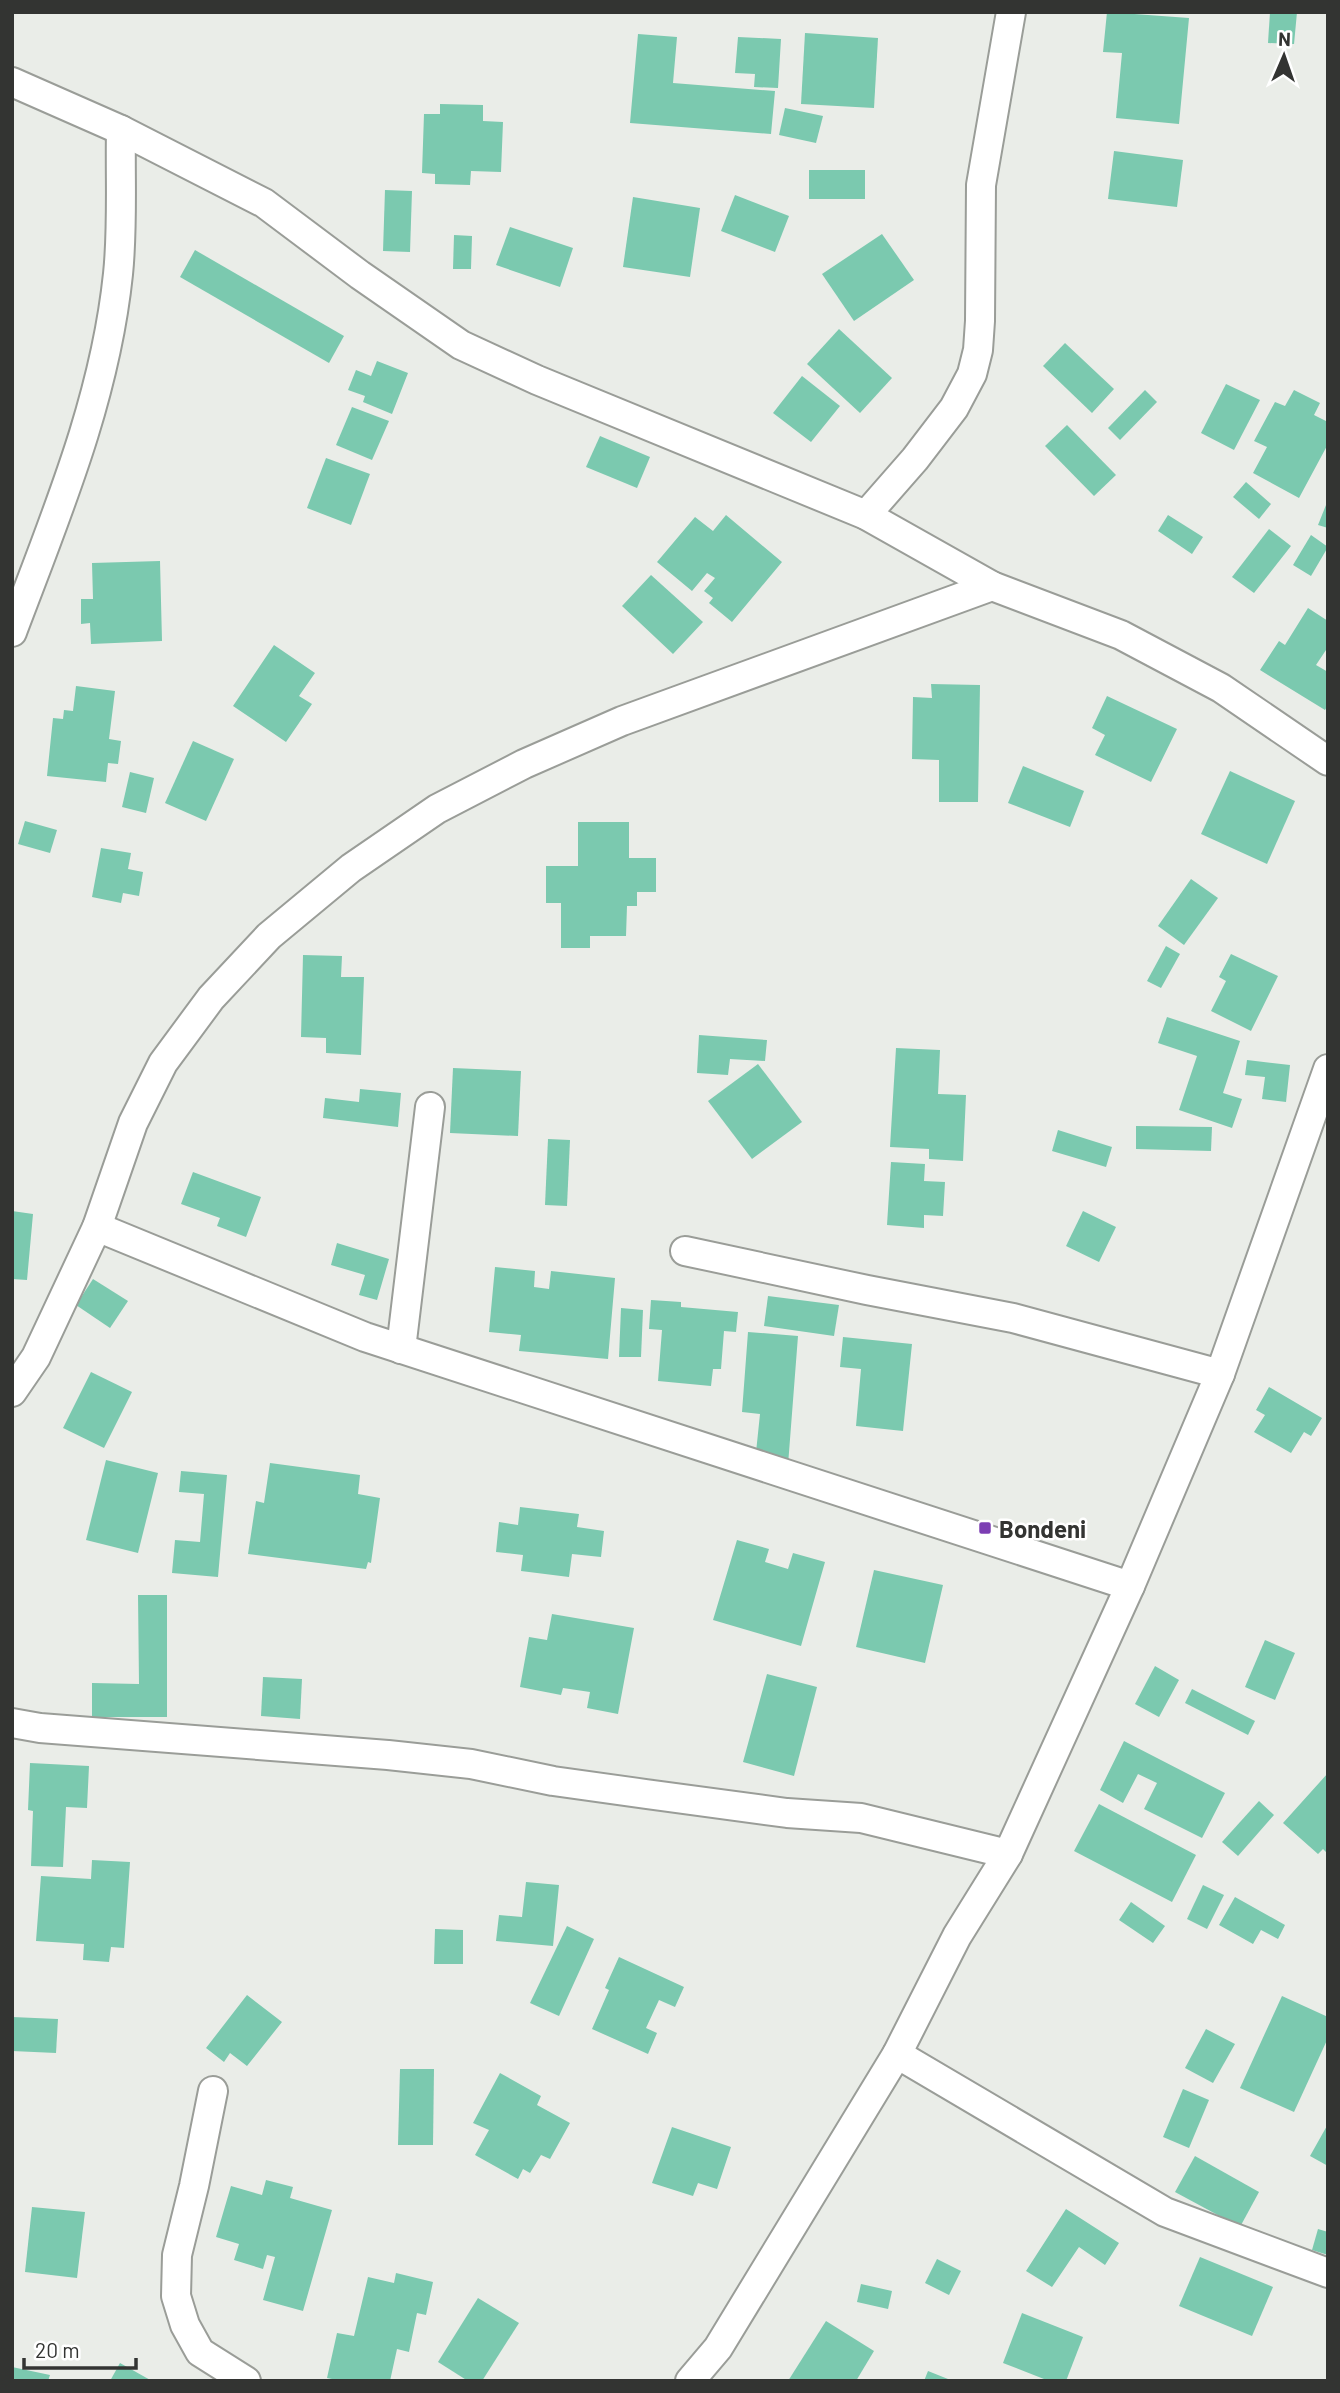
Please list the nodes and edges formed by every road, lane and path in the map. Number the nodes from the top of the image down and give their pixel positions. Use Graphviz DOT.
graph roads {
  1 [pos="1011,12"];
  2 [pos="12,82"];
  3 [pos="121,130"];
  4 [pos="866,515"];
  5 [pos="992,586"];
  6 [pos="12,632"];
  7 [pos="1328,761"];
  8 [pos="1328,1069"];
  9 [pos="430,1107"];
  10 [pos="97,1227"];
  11 [pos="685,1251"];
  12 [pos="401,1349"];
  13 [pos="1220,1374"];
  14 [pos="12,1392"];
  15 [pos="1130,1586"];
  16 [pos="12,1723"];
  17 [pos="1008,1854"];
  18 [pos="897,2054"];
  19 [pos="213,2091"];
  20 [pos="1328,2273"];
  21 [pos="246,2381"];
  22 [pos="690,2381"];
  1 -- 4 [label="street"];
  2 -- 3 [label="street"];
  3 -- 4 [label="street"];
  3 -- 6 [label="street"];
  4 -- 5 [label="street"];
  5 -- 7 [label="street"];
  5 -- 10 [label="street"];
  8 -- 13 [label="street"];
  9 -- 12 [label="street"];
  10 -- 12 [label="street"];
  10 -- 14 [label="street"];
  11 -- 13 [label="street"];
  12 -- 15 [label="street"];
  13 -- 15 [label="street"];
  15 -- 17 [label="street"];
  16 -- 17 [label="street"];
  17 -- 18 [label="street"];
  18 -- 20 [label="street"];
  18 -- 22 [label="street"];
  19 -- 21 [label="street"];
}
